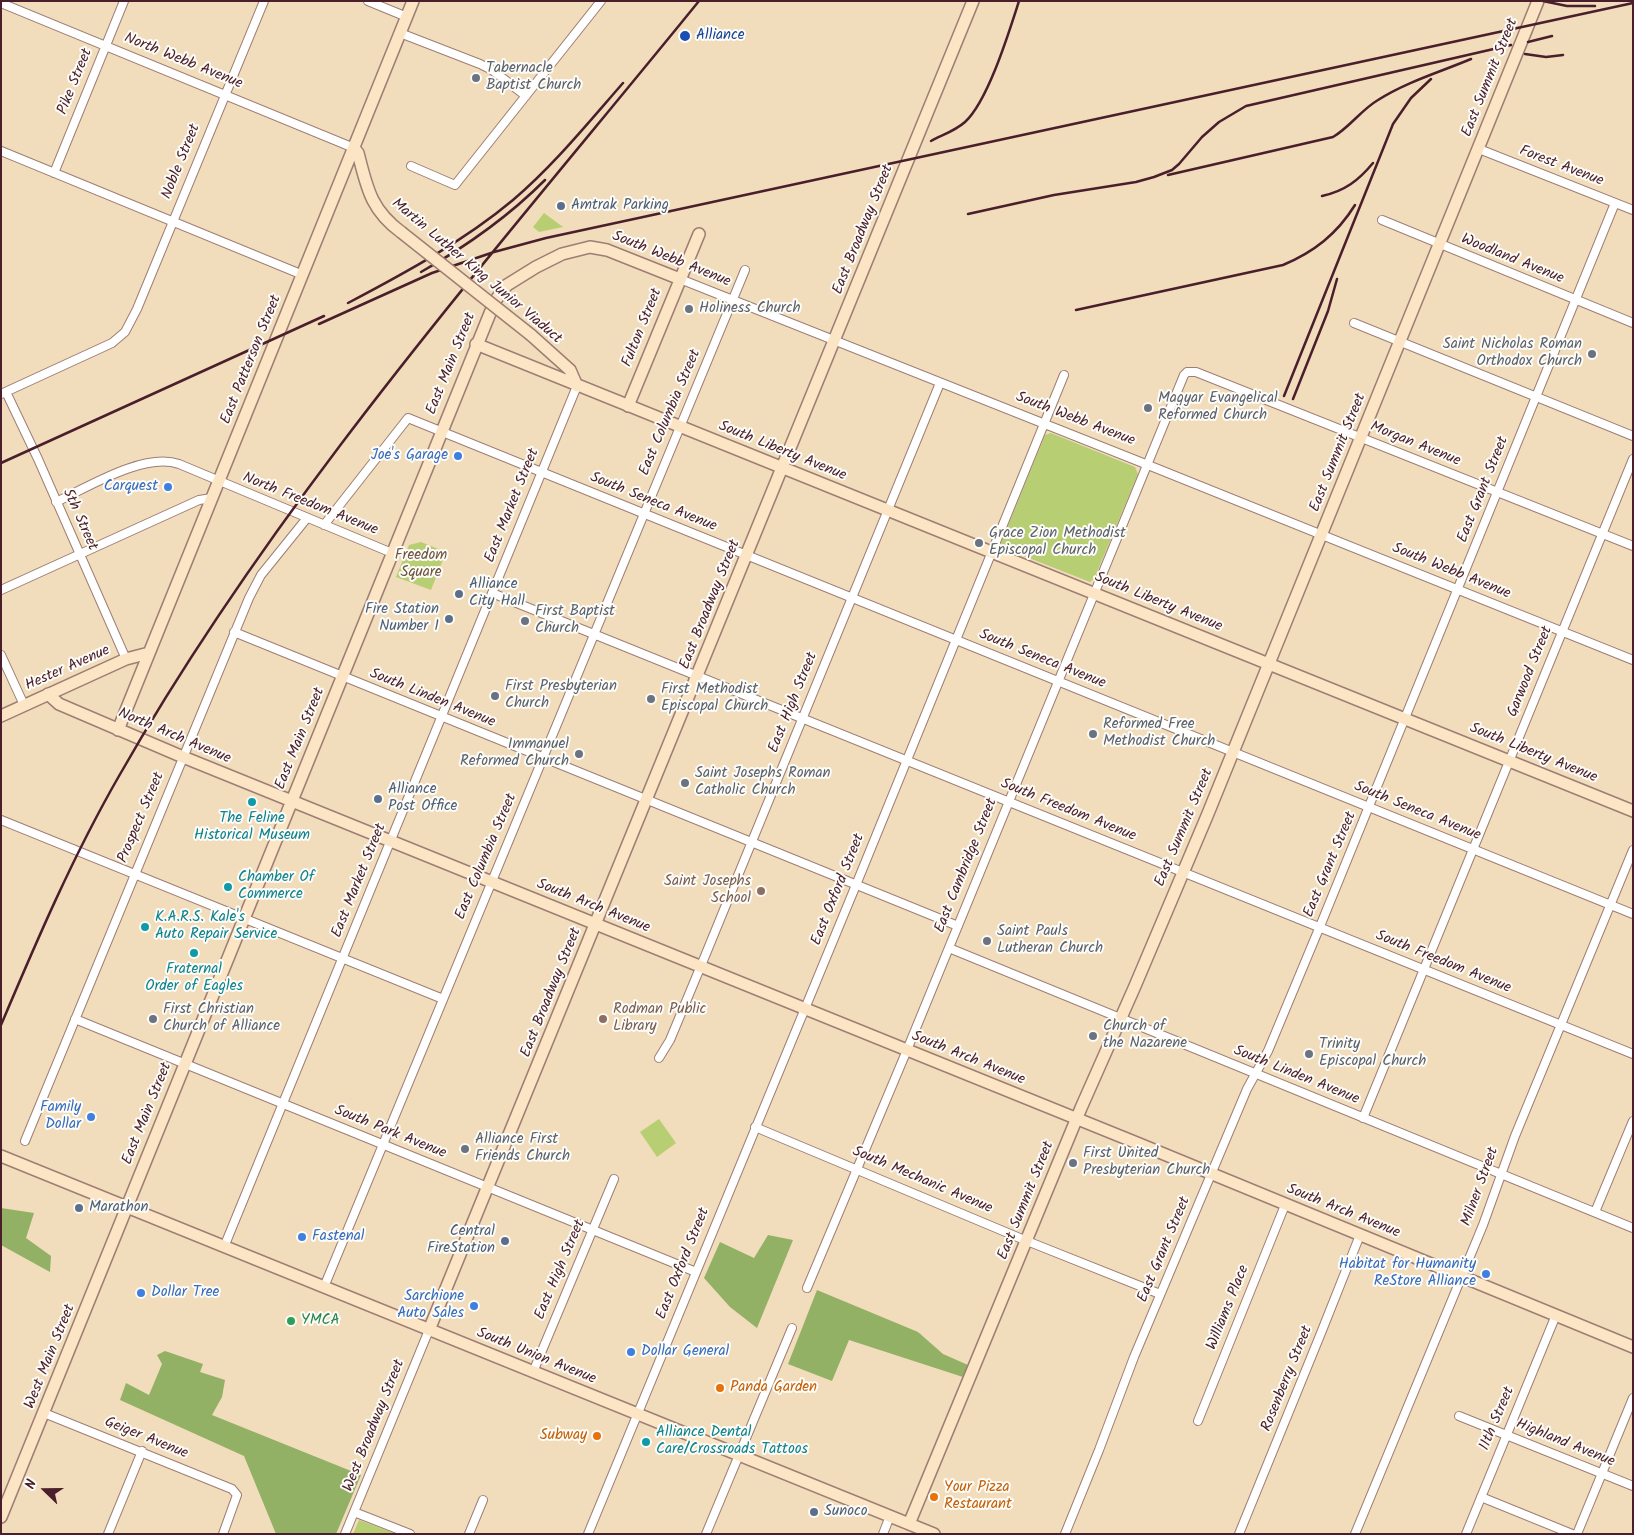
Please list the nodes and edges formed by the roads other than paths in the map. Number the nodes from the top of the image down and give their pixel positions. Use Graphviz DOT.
graph roads {
  1 [pos="124,1"];
  2 [pos="264,1"];
  3 [pos="368,1"];
  4 [pos="413,1"];
  5 [pos="589,1"];
  6 [pos="973,1"];
  7 [pos="1538,1"];
  8 [pos="1,3"];
  9 [pos="599,4"];
  10 [pos="407,17"];
  11 [pos="400,33"];
  12 [pos="106,45"];
  13 [pos="225,94"];
  14 [pos="526,96"];
  15 [pos="354,148"];
  16 [pos="1479,150"];
  17 [pos="1,151"];
  18 [pos="411,166"];
  19 [pos="54,173"];
  20 [pos="1616,203"];
  21 [pos="1633,210"];
  22 [pos="1382,220"];
  23 [pos="173,221"];
  24 [pos="699,234"];
  25 [pos="1440,245"];
  26 [pos="745,270"];
  27 [pos="303,275"];
  28 [pos="680,280"];
  29 [pos="507,285"];
  30 [pos="733,300"];
  31 [pos="1576,301"];
  32 [pos="1354,323"];
  33 [pos="1633,323"];
  34 [pos="835,341"];
  35 [pos="1401,342"];
  36 [pos="476,344"];
  37 [pos="1187,372"];
  38 [pos="1064,375"];
  39 [pos="940,383"];
  40 [pos="577,386"];
  41 [pos="4,393"];
  42 [pos="1537,396"];
  43 [pos="628,406"];
  44 [pos="1044,425"];
  45 [pos="680,427"];
  46 [pos="441,432"];
  47 [pos="1633,436"];
  48 [pos="1362,438"];
  49 [pos="1633,459"];
  50 [pos="1148,465"];
  51 [pos="783,468"];
  52 [pos="541,472"];
  53 [pos="218,482"];
  54 [pos="1498,492"];
  55 [pos="212,498"];
  56 [pos="56,502"];
  57 [pos="888,510"];
  58 [pos="644,514"];
  59 [pos="307,518"];
  60 [pos="324,526"];
  61 [pos="1602,534"];
  62 [pos="1322,535"];
  63 [pos="1633,546"];
  64 [pos="992,552"];
  65 [pos="392,553"];
  66 [pos="79,554"];
  67 [pos="747,556"];
  68 [pos="1,590"];
  69 [pos="1458,591"];
  70 [pos="492,593"];
  71 [pos="1095,593"];
  72 [pos="852,598"];
  73 [pos="234,632"];
  74 [pos="1562,632"];
  75 [pos="594,635"];
  76 [pos="956,640"];
  77 [pos="148,653"];
  78 [pos="1,655"];
  79 [pos="126,659"];
  80 [pos="1633,660"];
  81 [pos="1269,664"];
  82 [pos="698,676"];
  83 [pos="342,677"];
  84 [pos="1059,681"];
  85 [pos="48,694"];
  86 [pos="24,705"];
  87 [pos="1,716"];
  88 [pos="441,717"];
  89 [pos="803,718"];
  90 [pos="1405,719"];
  91 [pos="118,730"];
  92 [pos="1233,752"];
  93 [pos="183,758"];
  94 [pos="543,758"];
  95 [pos="906,760"];
  96 [pos="1510,761"];
  97 [pos="292,801"];
  98 [pos="647,801"];
  99 [pos="1009,802"];
  100 [pos="1369,808"];
  101 [pos="1633,811"];
  102 [pos="1,820"];
  103 [pos="391,841"];
  104 [pos="752,843"];
  105 [pos="1473,850"];
  106 [pos="1633,850"];
  107 [pos="1182,872"];
  108 [pos="134,873"];
  109 [pos="492,882"];
  110 [pos="856,885"];
  111 [pos="1610,905"];
  112 [pos="1633,914"];
  113 [pos="244,918"];
  114 [pos="596,924"];
  115 [pos="958,926"];
  116 [pos="1320,927"];
  117 [pos="949,948"];
  118 [pos="343,958"];
  119 [pos="700,967"];
  120 [pos="1424,970"];
  121 [pos="443,999"];
  122 [pos="804,1008"];
  123 [pos="75,1019"];
  124 [pos="1120,1019"];
  125 [pos="1560,1025"];
  126 [pos="907,1050"];
  127 [pos="1633,1054"];
  128 [pos="659,1058"];
  129 [pos="185,1064"];
  130 [pos="1256,1075"];
  131 [pos="283,1104"];
  132 [pos="1363,1118"];
  133 [pos="1076,1120"];
  134 [pos="1633,1121"];
  135 [pos="756,1128"];
  136 [pos="1629,1139"];
  137 [pos="25,1141"];
  138 [pos="383,1144"];
  139 [pos="1,1156"];
  140 [pos="858,1170"];
  141 [pos="1501,1174"];
  142 [pos="1212,1175"];
  143 [pos="614,1179"];
  144 [pos="488,1187"];
  145 [pos="1285,1205"];
  146 [pos="127,1208"];
  147 [pos="1595,1212"];
  148 [pos="1633,1228"];
  149 [pos="592,1230"];
  150 [pos="1360,1235"];
  151 [pos="1027,1241"];
  152 [pos="224,1247"];
  153 [pos="696,1272"];
  154 [pos="1461,1276"];
  155 [pos="324,1287"];
  156 [pos="807,1288"];
  157 [pos="1160,1294"];
  158 [pos="1556,1315"];
  159 [pos="792,1328"];
  160 [pos="429,1330"];
  161 [pos="1633,1347"];
  162 [pos="534,1372"];
  163 [pos="1633,1398"];
  164 [pos="44,1413"];
  165 [pos="637,1414"];
  166 [pos="1459,1416"];
  167 [pos="1198,1421"];
  168 [pos="1507,1435"];
  169 [pos="142,1451"];
  170 [pos="739,1455"];
  171 [pos="1602,1473"];
  172 [pos="1633,1486"];
  173 [pos="1481,1497"];
  174 [pos="483,1500"];
  175 [pos="354,1512"];
  176 [pos="890,1516"];
  177 [pos="1,1517"];
  178 [pos="909,1524"];
  179 [pos="108,1534"];
  180 [pos="223,1534"];
  181 [pos="345,1534"];
  182 [pos="410,1534"];
  183 [pos="469,1534"];
  184 [pos="588,1534"];
  185 [pos="706,1534"];
  186 [pos="883,1534"];
  187 [pos="934,1534"];
  188 [pos="1065,1534"];
  189 [pos="1239,1534"];
  190 [pos="1355,1534"];
  191 [pos="1466,1534"];
  192 [pos="1572,1534"];
  193 [pos="1577,1534"];
  1 -- 12 [label="street, Pike Street"];
  2 -- 13 [label="street, Noble Street"];
  3 -- 10 [label="street"];
  4 -- 10 [label="street, East Patterson Street"];
  5 -- 9 [label="street"];
  6 -- 34 [label="street, East Broadway Street"];
  7 -- 16 [label="street, East Summit Street"];
  8 -- 12 [label="street, North Webb Avenue"];
  9 -- 14 [label="street"];
  10 -- 11 [label="street, East Patterson Street"];
  11 -- 14 [label="street"];
  11 -- 15 [label="street, East Patterson Street"];
  12 -- 13 [label="street, North Webb Avenue"];
  12 -- 19 [label="street, Pike Street"];
  13 -- 15 [label="street, North Webb Avenue"];
  13 -- 23 [label="street, Noble Street"];
  14 -- 18 [label="street"];
  15 -- 27 [label="street, East Patterson Street"];
  15 -- 40 [label="street, Martin Luther King Junior Viaduct, bridge"];
  16 -- 20 [label="street, Forest Avenue"];
  16 -- 25 [label="street, East Summit Street"];
  17 -- 19 [label="street"];
  19 -- 23 [label="street"];
  20 -- 21 [label="street, Forest Avenue"];
  20 -- 31 [label="street, East Grant Street"];
  22 -- 25 [label="street, Woodland Avenue"];
  23 -- 27 [label="street"];
  23 -- 41 [label="street, Noble Street"];
  24 -- 28 [label="street, Fulton Street"];
  25 -- 31 [label="street, Woodland Avenue"];
  25 -- 35 [label="street, East Summit Street"];
  26 -- 30 [label="street, East Columbia Street"];
  27 -- 53 [label="street, East Patterson Street"];
  28 -- 29 [label="street, South Webb Avenue"];
  28 -- 30 [label="street, South Webb Avenue"];
  28 -- 43 [label="street, Fulton Street"];
  29 -- 36 [label="street, East Main Street"];
  30 -- 34 [label="street, South Webb Avenue"];
  30 -- 45 [label="street, East Columbia Street"];
  31 -- 33 [label="street, Woodland Avenue"];
  31 -- 42 [label="street, East Grant Street"];
  32 -- 35 [label="street"];
  34 -- 39 [label="street, South Webb Avenue"];
  34 -- 51 [label="street, East Broadway Street"];
  35 -- 42 [label="street"];
  35 -- 48 [label="street, East Summit Street"];
  36 -- 40 [label="street, South Liberty Avenue"];
  36 -- 46 [label="street, East Main Street"];
  37 -- 48 [label="street, Morgan Avenue"];
  37 -- 50 [label="street, East Cambridge Street"];
  38 -- 44 [label="street, East Oxford Street"];
  39 -- 44 [label="street, South Webb Avenue"];
  39 -- 57 [label="street, East High Street"];
  40 -- 43 [label="street, South Liberty Avenue"];
  40 -- 52 [label="street, East Market Street"];
  41 -- 56 [label="street, 5th Street"];
  42 -- 47 [label="street"];
  42 -- 54 [label="street, East Grant Street"];
  43 -- 45 [label="street, South Liberty Avenue"];
  44 -- 50 [label="street, South Webb Avenue"];
  44 -- 64 [label="street, East Oxford Street"];
  45 -- 51 [label="street, South Liberty Avenue"];
  45 -- 58 [label="street, East Columbia Street"];
  46 -- 52 [label="street, South Seneca Avenue"];
  46 -- 60 [label="street, South Seneca Avenue"];
  46 -- 65 [label="street, East Main Street"];
  48 -- 54 [label="street, Morgan Avenue"];
  48 -- 62 [label="street, East Summit Street"];
  49 -- 61 [label="street, Garwood Street"];
  50 -- 62 [label="street, South Webb Avenue"];
  50 -- 71 [label="street, East Cambridge Street"];
  51 -- 57 [label="street, South Liberty Avenue"];
  51 -- 67 [label="street, East Broadway Street"];
  52 -- 58 [label="street, South Seneca Avenue"];
  52 -- 70 [label="street, East Market Street"];
  53 -- 55 [label="street, East Patterson Street"];
  53 -- 56 [label="street, North Freedom Avenue"];
  53 -- 59 [label="street, North Freedom Avenue"];
  54 -- 61 [label="street, Morgan Avenue"];
  54 -- 69 [label="street, East Grant Street"];
  55 -- 66 [label="street"];
  55 -- 77 [label="street, East Patterson Street"];
  56 -- 66 [label="street, 5th Street"];
  57 -- 64 [label="street, South Liberty Avenue"];
  57 -- 72 [label="street, East High Street"];
  58 -- 67 [label="street, South Seneca Avenue"];
  58 -- 75 [label="street, East Columbia Street"];
  59 -- 60 [label="street, North Freedom Avenue"];
  59 -- 73 [label="street, Prospect Street"];
  60 -- 65 [label="street, North Freedom Avenue"];
  61 -- 63 [label="street, Morgan Avenue"];
  61 -- 74 [label="street, Garwood Street"];
  62 -- 69 [label="street, South Webb Avenue"];
  62 -- 81 [label="street, East Summit Street"];
  64 -- 71 [label="street, South Liberty Avenue"];
  64 -- 76 [label="street, East Oxford Street"];
  65 -- 83 [label="street, East Main Street"];
  66 -- 68 [label="street"];
  66 -- 79 [label="street, 5th Street"];
  67 -- 72 [label="street, South Seneca Avenue"];
  67 -- 82 [label="street, East Broadway Street"];
  69 -- 74 [label="street, South Webb Avenue"];
  69 -- 90 [label="street, East Grant Street"];
  70 -- 75 [label="street, South Freedom Avenue"];
  70 -- 88 [label="street, East Market Street"];
  71 -- 81 [label="street, South Liberty Avenue"];
  71 -- 84 [label="street, East Cambridge Street"];
  72 -- 76 [label="street, South Seneca Avenue"];
  72 -- 89 [label="street, East High Street"];
  73 -- 83 [label="street, South Linden Avenue"];
  73 -- 93 [label="street, Prospect Street"];
  74 -- 80 [label="street, South Webb Avenue"];
  74 -- 96 [label="street, Garwood Street"];
  75 -- 82 [label="street, South Freedom Avenue"];
  75 -- 94 [label="street, East Columbia Street"];
  76 -- 84 [label="street, South Seneca Avenue"];
  76 -- 95 [label="street, East Oxford Street"];
  77 -- 79 [label="street, Hester Avenue"];
  77 -- 91 [label="street, East Patterson Street"];
  78 -- 86 [label="street"];
  79 -- 85 [label="street, Hester Avenue"];
  81 -- 90 [label="street, South Liberty Avenue"];
  81 -- 92 [label="street, East Summit Street"];
  82 -- 89 [label="street, South Freedom Avenue"];
  82 -- 98 [label="street, East Broadway Street"];
  83 -- 88 [label="street, South Linden Avenue"];
  83 -- 97 [label="street, East Main Street"];
  84 -- 92 [label="street, South Seneca Avenue"];
  84 -- 99 [label="street, East Cambridge Street"];
  85 -- 86 [label="street, Hester Avenue"];
  85 -- 91 [label="street, North Arch Avenue"];
  86 -- 87 [label="street, Hester Avenue"];
  88 -- 94 [label="street, South Linden Avenue"];
  88 -- 103 [label="street, East Market Street"];
  89 -- 95 [label="street, South Freedom Avenue"];
  89 -- 104 [label="street, East High Street"];
  90 -- 96 [label="street, South Liberty Avenue"];
  90 -- 100 [label="street, East Grant Street"];
  91 -- 93 [label="street, North Arch Avenue"];
  92 -- 100 [label="street, South Seneca Avenue"];
  92 -- 107 [label="street, East Summit Street"];
  93 -- 97 [label="street, North Arch Avenue"];
  93 -- 108 [label="street, Prospect Street"];
  94 -- 98 [label="street, South Linden Avenue"];
  94 -- 109 [label="street, East Columbia Street"];
  95 -- 99 [label="street, South Freedom Avenue"];
  95 -- 110 [label="street, East Oxford Street"];
  96 -- 101 [label="street, South Liberty Avenue"];
  96 -- 105 [label="street, Garwood Street"];
  97 -- 103 [label="street, South Arch Avenue"];
  97 -- 113 [label="street, East Main Street"];
  98 -- 104 [label="street, South Linden Avenue"];
  98 -- 114 [label="street, East Broadway Street"];
  99 -- 107 [label="street, South Freedom Avenue"];
  99 -- 115 [label="street, East Cambridge Street"];
  100 -- 105 [label="street, South Seneca Avenue"];
  100 -- 116 [label="street, East Grant Street"];
  102 -- 108 [label="street"];
  103 -- 109 [label="street, South Arch Avenue"];
  103 -- 118 [label="street, East Market Street"];
  104 -- 110 [label="street, South Linden Avenue"];
  104 -- 119 [label="street, East High Street"];
  105 -- 111 [label="street, South Seneca Avenue"];
  105 -- 120 [label="street, Garwood Street"];
  106 -- 111 [label="street, Milner Street"];
  107 -- 116 [label="street, South Freedom Avenue"];
  107 -- 124 [label="street, East Summit Street"];
  108 -- 113 [label="street"];
  108 -- 123 [label="street, Prospect Street"];
  109 -- 114 [label="street, South Arch Avenue"];
  109 -- 121 [label="street, East Columbia Street"];
  110 -- 115 [label="street, South Linden Avenue"];
  110 -- 122 [label="street, East Oxford Street"];
  111 -- 112 [label="street, South Seneca Avenue"];
  111 -- 125 [label="street, Milner Street"];
  113 -- 118 [label="street"];
  113 -- 129 [label="street, East Main Street"];
  114 -- 119 [label="street, South Arch Avenue"];
  114 -- 144 [label="street, East Broadway Street"];
  115 -- 117 [label="street, East Cambridge Street"];
  116 -- 120 [label="street, South Freedom Avenue"];
  116 -- 130 [label="street, East Grant Street"];
  117 -- 124 [label="street, South Linden Avenue"];
  117 -- 126 [label="street, East Cambridge Street"];
  118 -- 121 [label="street"];
  118 -- 131 [label="street, East Market Street"];
  119 -- 122 [label="street, South Arch Avenue"];
  119 -- 128 [label="street, East High Street"];
  120 -- 125 [label="street, South Freedom Avenue"];
  120 -- 132 [label="street, Garwood Street"];
  121 -- 138 [label="street, East Columbia Street"];
  122 -- 126 [label="street, South Arch Avenue"];
  122 -- 135 [label="street, East Oxford Street"];
  123 -- 129 [label="street, South Park Avenue"];
  123 -- 137 [label="street, Prospect Street"];
  124 -- 130 [label="street, South Linden Avenue"];
  124 -- 133 [label="street, East Summit Street"];
  125 -- 127 [label="street, South Freedom Avenue"];
  125 -- 141 [label="street, Milner Street"];
  126 -- 133 [label="street, South Arch Avenue"];
  126 -- 140 [label="street, East Cambridge Street"];
  129 -- 131 [label="street, South Park Avenue"];
  129 -- 146 [label="street, East Main Street"];
  130 -- 132 [label="street, South Linden Avenue"];
  130 -- 142 [label="street, East Grant Street"];
  131 -- 138 [label="street, South Park Avenue"];
  131 -- 152 [label="street, East Market Street"];
  132 -- 141 [label="street, South Linden Avenue"];
  133 -- 142 [label="street, South Arch Avenue"];
  133 -- 151 [label="street, East Summit Street"];
  134 -- 136 [label="street"];
  135 -- 140 [label="street, South Mechanic Avenue"];
  135 -- 153 [label="street, East Oxford Street"];
  136 -- 147 [label="street"];
  138 -- 144 [label="street, South Park Avenue"];
  138 -- 155 [label="street, East Columbia Street"];
  139 -- 146 [label="street, South Union Avenue"];
  140 -- 151 [label="street, South Mechanic Avenue"];
  140 -- 156 [label="street, East Cambridge Street"];
  141 -- 147 [label="street, South Linden Avenue"];
  141 -- 154 [label="street, Milner Street"];
  142 -- 145 [label="street, South Arch Avenue"];
  142 -- 157 [label="street, East Grant Street"];
  143 -- 149 [label="street, East High Street"];
  144 -- 149 [label="street, South Park Avenue"];
  144 -- 160 [label="street, East Broadway Street"];
  145 -- 150 [label="street, South Arch Avenue"];
  145 -- 167 [label="street, Williams Place"];
  146 -- 152 [label="street, South Union Avenue"];
  146 -- 164 [label="street, West Main Street"];
  147 -- 148 [label="street, South Linden Avenue"];
  149 -- 153 [label="street, South Park Avenue"];
  149 -- 162 [label="street, East High Street"];
  150 -- 154 [label="street, South Arch Avenue"];
  150 -- 189 [label="street, Rosenberry Street"];
  151 -- 157 [label="street, South Mechanic Avenue"];
  151 -- 178 [label="street, East Summit Street"];
  152 -- 155 [label="street, South Union Avenue"];
  153 -- 165 [label="street, East Oxford Street"];
  154 -- 158 [label="street, South Arch Avenue"];
  154 -- 190 [label="street, Milner Street"];
  155 -- 160 [label="street, South Union Avenue"];
  157 -- 188 [label="street, East Grant Street"];
  158 -- 161 [label="street, South Arch Avenue"];
  158 -- 168 [label="street, 11th Street"];
  159 -- 170 [label="street"];
  160 -- 162 [label="street, South Union Avenue"];
  160 -- 175 [label="street, West Broadway Street"];
  162 -- 165 [label="street, South Union Avenue"];
  163 -- 171 [label="street"];
  164 -- 169 [label="street, Geiger Avenue"];
  164 -- 177 [label="street, West Main Street"];
  165 -- 170 [label="street, South Union Avenue"];
  165 -- 184 [label="street, East Oxford Street"];
  166 -- 168 [label="street, Highland Avenue"];
  168 -- 171 [label="street, Highland Avenue"];
  168 -- 173 [label="street, 11th Street"];
  169 -- 179 [label="street"];
  169 -- 180 [label="street, Geiger Avenue"];
  170 -- 176 [label="street, South Union Avenue"];
  170 -- 185 [label="street"];
  171 -- 172 [label="street, Highland Avenue"];
  171 -- 193 [label="street"];
  173 -- 191 [label="street, 11th Street"];
  173 -- 192 [label="street"];
  174 -- 183 [label="street"];
  175 -- 181 [label="street, West Broadway Street"];
  175 -- 182 [label="street"];
  176 -- 178 [label="street, South Union Avenue"];
  176 -- 186 [label="street"];
  178 -- 187 [label="street, South Union Avenue"];
}
